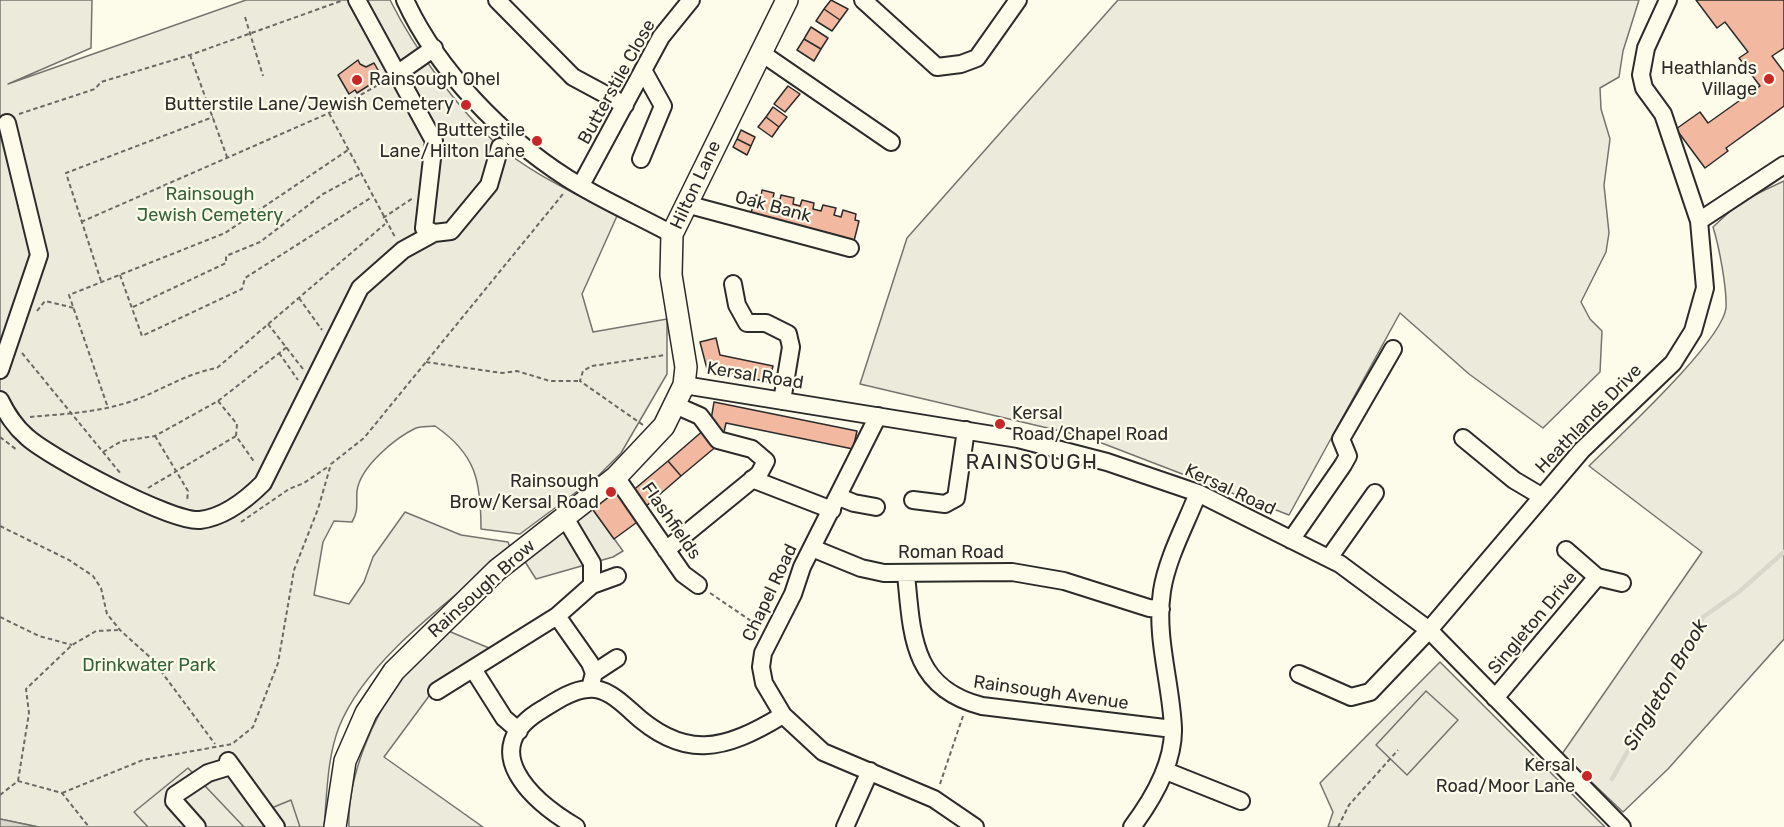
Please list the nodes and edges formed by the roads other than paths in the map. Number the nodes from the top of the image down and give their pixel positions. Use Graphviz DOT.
graph roads {
  1 [pos="357,0"];
  2 [pos="405,0"];
  3 [pos="497,0"];
  4 [pos="691,0"];
  5 [pos="787,0"];
  6 [pos="863,0"];
  7 [pos="1018,0"];
  8 [pos="1668,0"];
  9 [pos="434,48"];
  10 [pos="760,52"];
  11 [pos="643,70"];
  12 [pos="397,74"];
  13 [pos="625,105"];
  14 [pos="7,123"];
  15 [pos="891,142"];
  16 [pos="500,147"];
  17 [pos="641,159"];
  18 [pos="1784,165"];
  19 [pos="574,182"];
  20 [pos="686,204"];
  21 [pos="1696,214"];
  22 [pos="434,233"];
  23 [pos="672,234"];
  24 [pos="850,248"];
  25 [pos="733,284"];
  26 [pos="1393,349"];
  27 [pos="0,370"];
  28 [pos="684,385"];
  29 [pos="0,400"];
  30 [pos="782,401"];
  31 [pos="675,405"];
  32 [pos="878,416"];
  33 [pos="966,430"];
  34 [pos="1463,438"];
  35 [pos="616,477"];
  36 [pos="752,479"];
  37 [pos="1198,493"];
  38 [pos="1375,493"];
  39 [pos="1541,496"];
  40 [pos="913,500"];
  41 [pos="835,503"];
  42 [pos="876,507"];
  43 [pos="564,516"];
  44 [pos="1291,540"];
  45 [pos="812,548"];
  46 [pos="666,550"];
  47 [pos="1566,550"];
  48 [pos="1329,558"];
  49 [pos="906,574"];
  50 [pos="617,576"];
  51 [pos="1597,577"];
  52 [pos="1622,583"];
  53 [pos="591,585"];
  54 [pos="698,585"];
  55 [pos="1161,609"];
  56 [pos="557,616"];
  57 [pos="1429,630"];
  58 [pos="617,658"];
  59 [pos="473,669"];
  60 [pos="1299,674"];
  61 [pos="592,681"];
  62 [pos="437,692"];
  63 [pos="1495,698"];
  64 [pos="783,715"];
  65 [pos="1173,729"];
  66 [pos="519,731"];
  67 [pos="870,771"];
  68 [pos="1166,771"];
  69 [pos="1241,801"];
  70 [pos="197,827"];
  71 [pos="276,827"];
  72 [pos="335,827"];
  73 [pos="576,827"];
  74 [pos="845,827"];
  75 [pos="975,827"];
  76 [pos="1132,827"];
  77 [pos="1622,827"];
  1 -- 12 [label="street"];
  2 -- 9 [label="street"];
  3 -- 13 [label="street"];
  4 -- 11 [label="street, Butterstile Close"];
  5 -- 10 [label="main road, Hilton Lane"];
  6 -- 7 [label="street"];
  8 -- 21 [label="street, Heathlands Drive"];
  9 -- 12 [label="street"];
  9 -- 19 [label="street"];
  10 -- 15 [label="street"];
  10 -- 20 [label="main road, Hilton Lane"];
  11 -- 13 [label="street, Butterstile Close"];
  11 -- 17 [label="street"];
  12 -- 22 [label="street"];
  13 -- 19 [label="street, Butterstile Close"];
  14 -- 27 [label="street"];
  16 -- 22 [label="street"];
  18 -- 21 [label="street"];
  19 -- 23 [label="street"];
  20 -- 23 [label="main road, Hilton Lane"];
  20 -- 24 [label="street, Oak Bank"];
  21 -- 39 [label="street, Heathlands Drive"];
  22 -- 29 [label="street"];
  23 -- 28 [label="main road, Hilton Lane"];
  25 -- 30 [label="street"];
  26 -- 44 [label="street"];
  28 -- 30 [label="street, Kersal Road"];
  28 -- 31 [label="main road, Rainsough Brow"];
  30 -- 32 [label="street, Kersal Road"];
  31 -- 35 [label="main road, Rainsough Brow"];
  31 -- 36 [label="street"];
  32 -- 33 [label="street, Kersal Road"];
  32 -- 41 [label="street, Chapel Road"];
  33 -- 37 [label="street, Kersal Road"];
  33 -- 40 [label="street"];
  34 -- 39 [label="street"];
  35 -- 43 [label="main road, Rainsough Brow"];
  35 -- 46 [label="street, Flashfields"];
  36 -- 41 [label="street"];
  36 -- 46 [label="street"];
  37 -- 44 [label="street, Kersal Road"];
  37 -- 55 [label="street"];
  38 -- 48 [label="street"];
  39 -- 57 [label="street, Heathlands Drive"];
  41 -- 42 [label="street"];
  41 -- 45 [label="street, Chapel Road"];
  43 -- 53 [label="street"];
  43 -- 72 [label="main road, Rainsough Brow"];
  44 -- 48 [label="street, Kersal Road"];
  45 -- 49 [label="street, Roman Road"];
  45 -- 64 [label="street, Chapel Road"];
  46 -- 54 [label="street, Flashfields"];
  47 -- 51 [label="street, Singleton Drive"];
  48 -- 57 [label="street, Kersal Road"];
  49 -- 55 [label="street, Roman Road"];
  49 -- 65 [label="street, Rainsough Avenue"];
  50 -- 53 [label="street"];
  51 -- 52 [label="street"];
  51 -- 63 [label="street, Singleton Drive"];
  53 -- 56 [label="street"];
  55 -- 65 [label="street"];
  56 -- 59 [label="street"];
  56 -- 61 [label="street"];
  57 -- 60 [label="street, Heathlands Drive"];
  57 -- 63 [label="street, Kersal Road"];
  58 -- 61 [label="street"];
  59 -- 62 [label="street"];
  59 -- 66 [label="street"];
  61 -- 64 [label="street"];
  61 -- 66 [label="street"];
  63 -- 77 [label="street, Kersal Road"];
  64 -- 67 [label="street, Chapel Road"];
  65 -- 68 [label="street"];
  66 -- 73 [label="street"];
  67 -- 74 [label="street"];
  67 -- 75 [label="street, Chapel Road"];
  68 -- 69 [label="street"];
  68 -- 76 [label="street"];
  70 -- 71 [label="street"];
}
